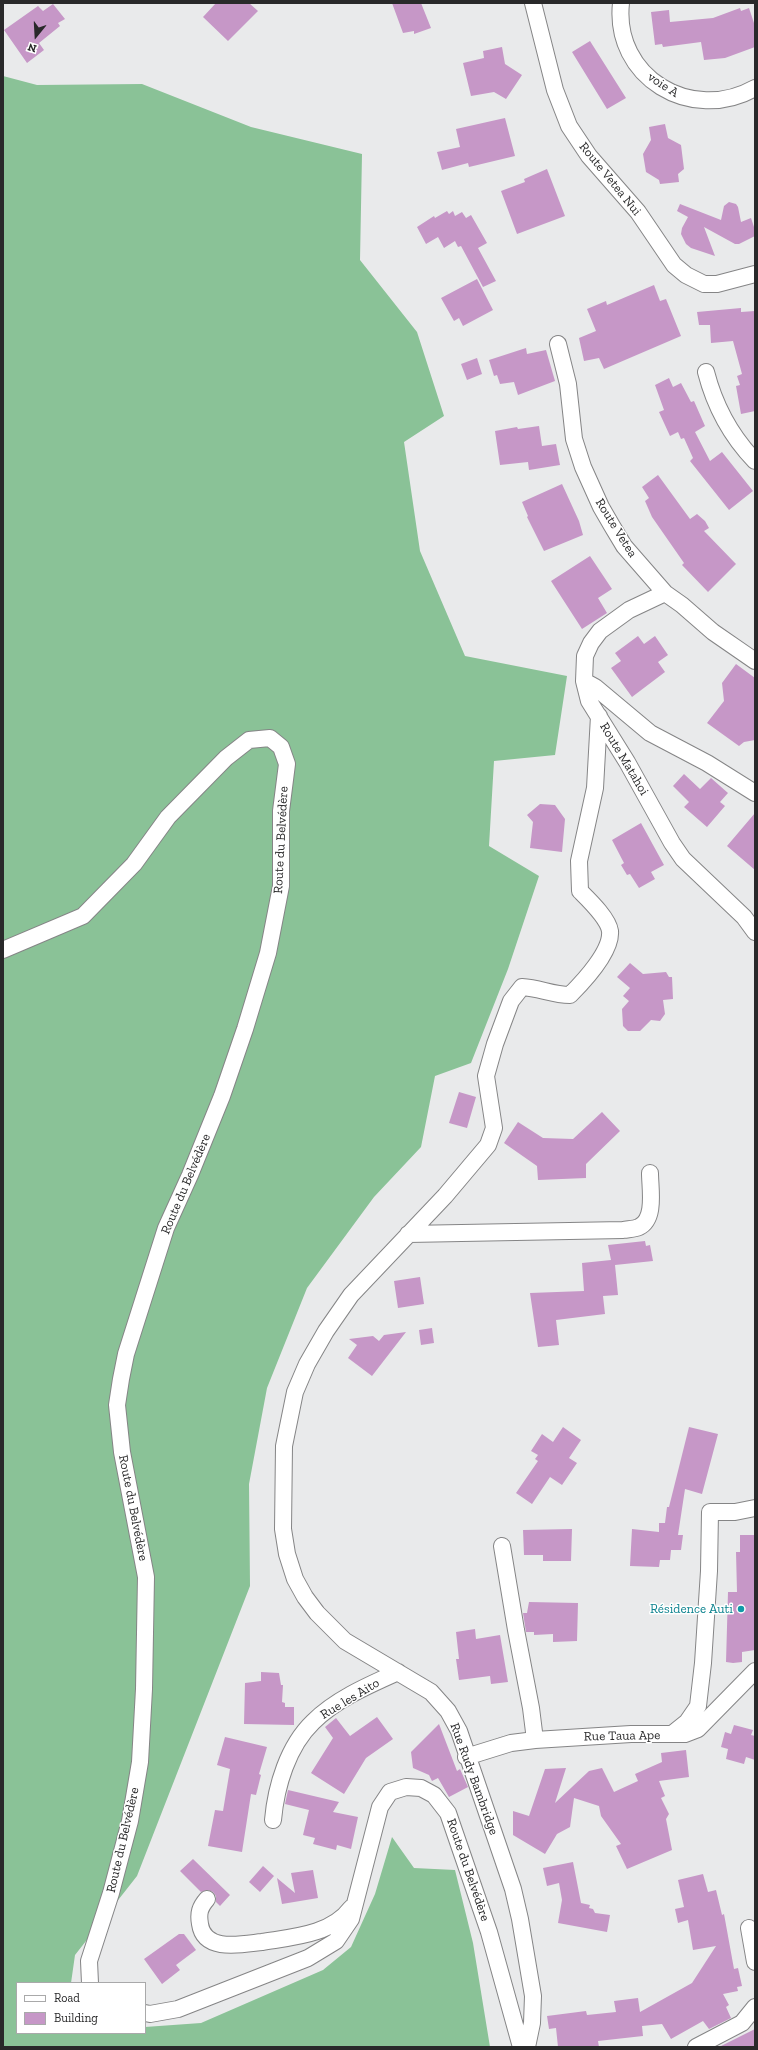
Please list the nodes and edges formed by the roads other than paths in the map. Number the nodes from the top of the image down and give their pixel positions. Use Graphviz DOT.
graph roads {
  1 [pos="533,3"];
  2 [pos="621,3"];
  3 [pos="755,88"];
  4 [pos="755,274"];
  5 [pos="558,344"];
  6 [pos="706,372"];
  7 [pos="755,461"];
  8 [pos="665,593"];
  9 [pos="755,662"];
  10 [pos="584,681"];
  11 [pos="598,716"];
  12 [pos="755,793"];
  13 [pos="755,932"];
  14 [pos="3,950"];
  15 [pos="650,1173"];
  16 [pos="408,1234"];
  17 [pos="755,1508"];
  18 [pos="502,1546"];
  19 [pos="755,1671"];
  20 [pos="398,1672"];
  21 [pos="670,1735"];
  22 [pos="535,1740"];
  23 [pos="466,1758"];
  24 [pos="274,1820"];
  25 [pos="207,1899"];
  26 [pos="357,1901"];
  27 [pos="749,1928"];
  28 [pos="755,1962"];
  29 [pos="90,1982"];
  30 [pos="755,2007"];
  31 [pos="146,2013"];
  32 [pos="521,2047"];
  33 [pos="527,2047"];
  34 [pos="696,2047"];
  1 -- 4 [label="street, Route Vetea Nui"];
  2 -- 3 [label="street, voie A"];
  5 -- 8 [label="street, Route Vetea"];
  6 -- 7 [label="street"];
  8 -- 9 [label="street, Route Vetea"];
  8 -- 10 [label="street, Route Matahoi"];
  10 -- 11 [label="street, Route Matahoi"];
  10 -- 12 [label="street"];
  11 -- 13 [label="street, Route Matahoi"];
  11 -- 16 [label="street, Rue Rudy Bambridge"];
  14 -- 29 [label="street, Route du Belvédère"];
  15 -- 16 [label="street"];
  16 -- 20 [label="street, Rue Rudy Bambridge"];
  17 -- 21 [label="street"];
  18 -- 22 [label="street"];
  19 -- 21 [label="street, Rue Taua Ape"];
  20 -- 23 [label="street, Rue Rudy Bambridge"];
  20 -- 24 [label="street, Rue les Aito"];
  21 -- 22 [label="street, Rue Taua Ape"];
  22 -- 23 [label="street, Rue Taua Ape"];
  23 -- 33 [label="street, Rue Rudy Bambridge"];
  25 -- 26 [label="street"];
  26 -- 31 [label="street, Route du Belvédère"];
  26 -- 32 [label="street, Route du Belvédère"];
  27 -- 28 [label="street"];
  30 -- 34 [label="street"];
}
